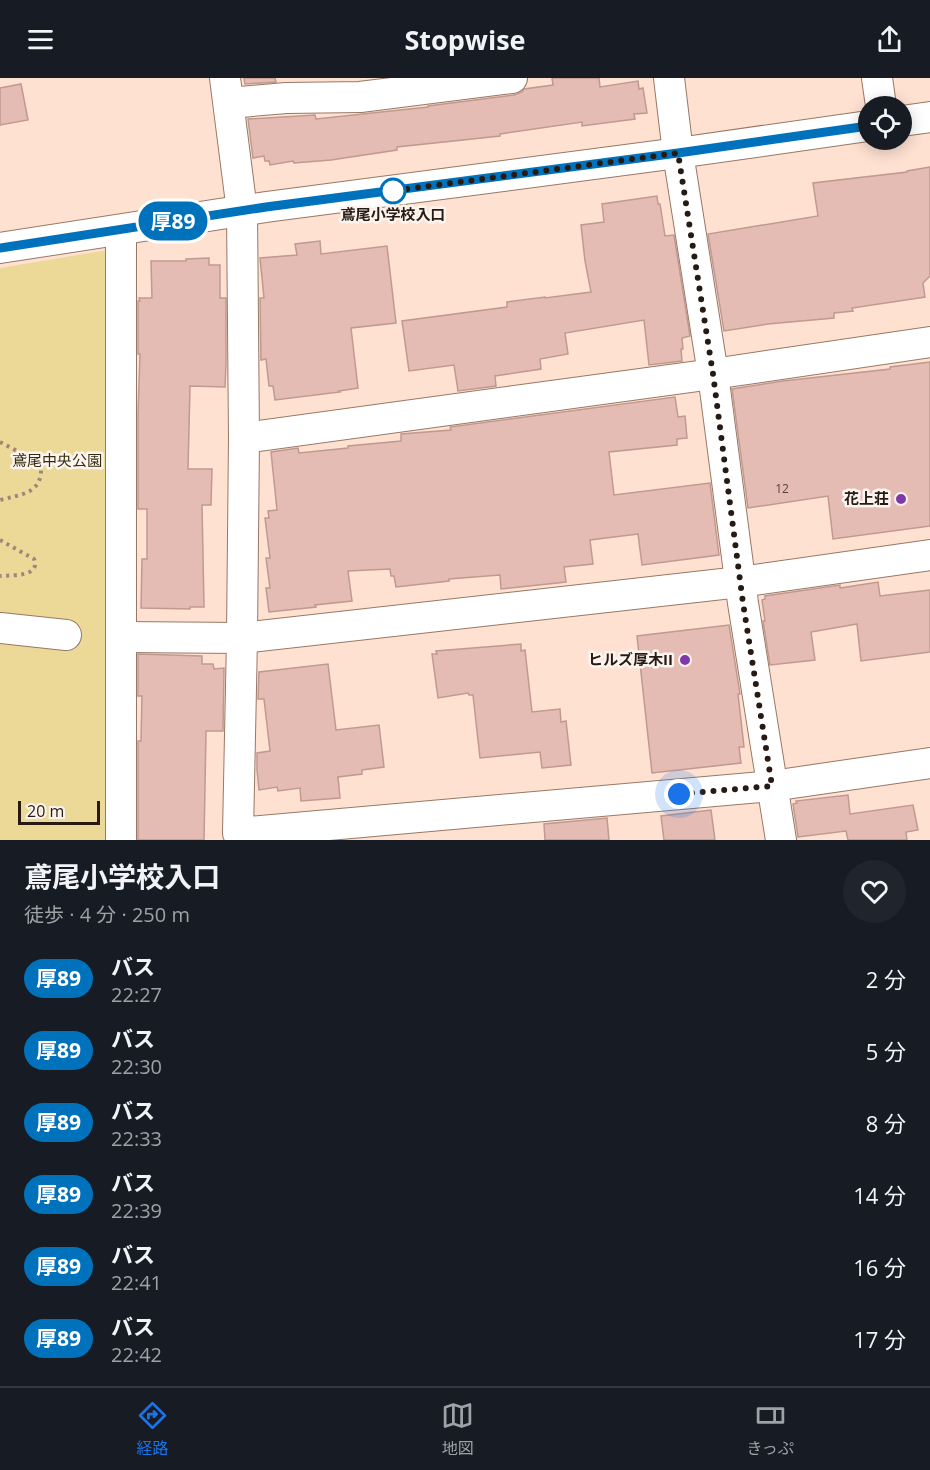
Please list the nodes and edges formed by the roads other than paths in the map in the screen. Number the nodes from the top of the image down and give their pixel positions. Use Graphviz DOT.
graph roads {
  1 [pos="512,78"];
  2 [pos="669,78"];
  3 [pos="877,78"];
  4 [pos="227,90"];
  5 [pos="880,96"];
  6 [pos="930,117"];
  7 [pos="912,120"];
  8 [pos="858,127"];
  9 [pos="678,153"];
  10 [pos="242,211"];
  11 [pos="121,230"];
  12 [pos="0,248"];
  13 [pos="930,342"];
  14 [pos="713,374"];
  15 [pos="244,438"];
  16 [pos="930,555"];
  17 [pos="740,582"];
  18 [pos="0,628"];
  19 [pos="66,635"];
  20 [pos="122,637"];
  21 [pos="242,638"];
  22 [pos="930,763"];
  23 [pos="772,786"];
  24 [pos="238,837"];
  25 [pos="121,840"];
  26 [pos="781,840"];
  1 -- 4 [label="street"];
  2 -- 9 [label="street"];
  3 -- 5 [label="street"];
  4 -- 10 [label="street"];
  6 -- 7 [label="street"];
  8 -- 9 [label="street"];
  9 -- 10 [label="street"];
  9 -- 14 [label="street"];
  10 -- 11 [label="street"];
  10 -- 15 [label="street"];
  11 -- 12 [label="street"];
  11 -- 20 [label="street"];
  13 -- 14 [label="street"];
  14 -- 15 [label="street"];
  14 -- 17 [label="street"];
  15 -- 21 [label="street"];
  16 -- 17 [label="street"];
  17 -- 21 [label="street"];
  17 -- 23 [label="street"];
  18 -- 19 [label="street"];
  20 -- 21 [label="street"];
  20 -- 25 [label="street"];
  21 -- 24 [label="street"];
  22 -- 23 [label="street"];
  23 -- 24 [label="street"];
  23 -- 26 [label="street"];
}
